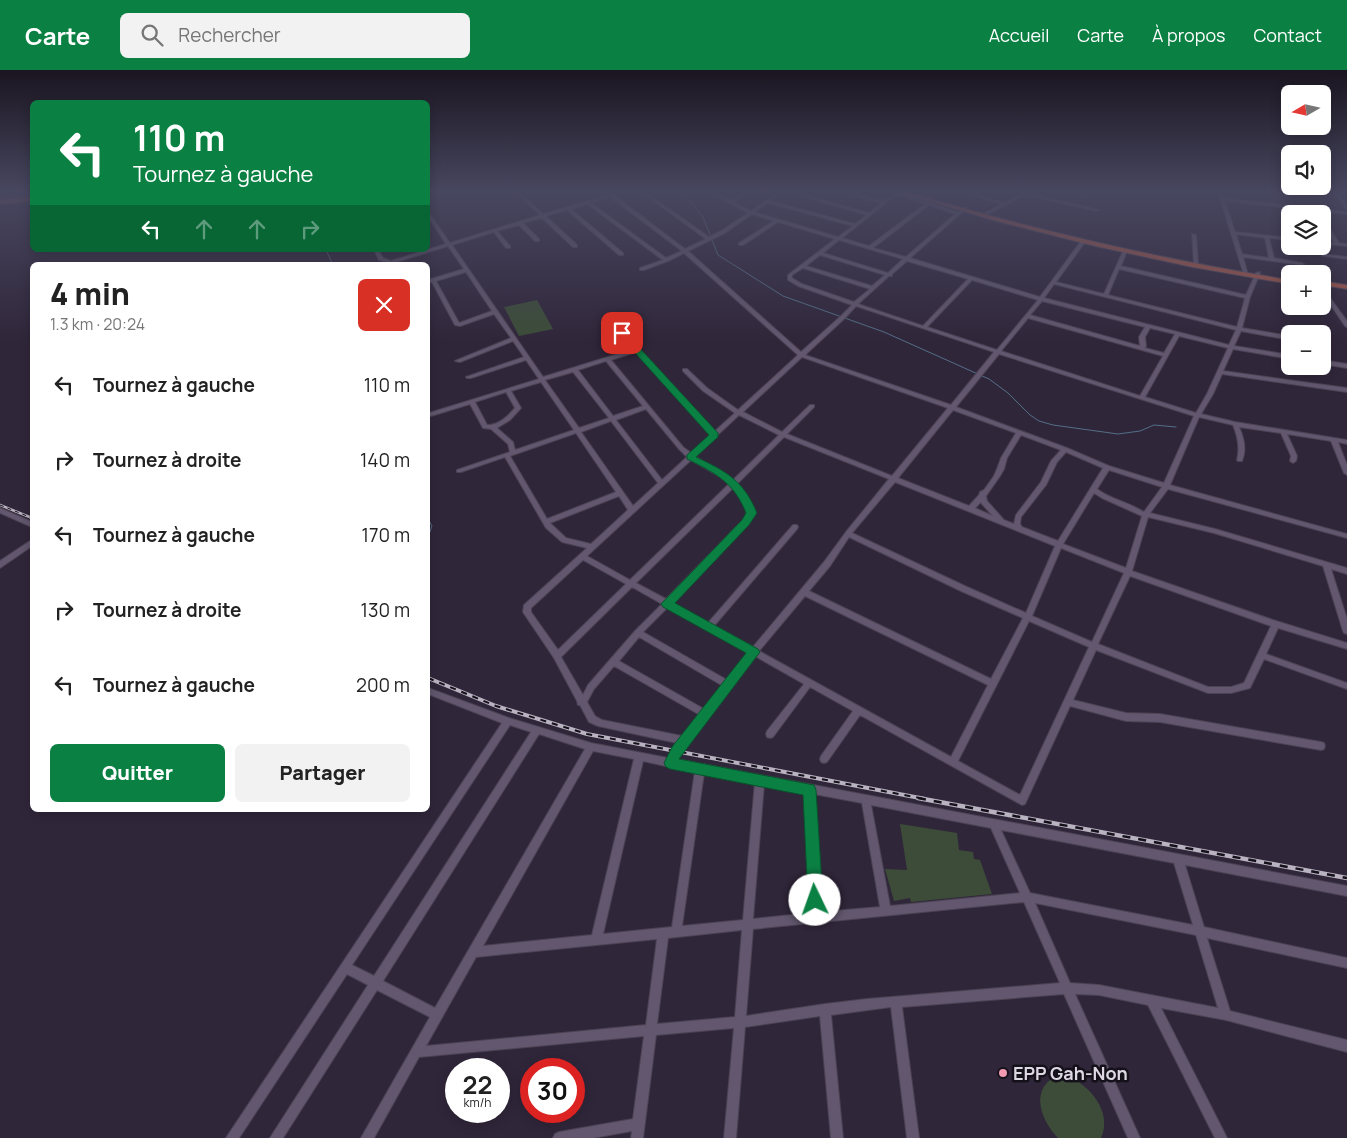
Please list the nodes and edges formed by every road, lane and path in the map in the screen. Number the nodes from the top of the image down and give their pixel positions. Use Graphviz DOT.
graph roads {
  1 [pos="447,242"];
  2 [pos="459,242"];
  3 [pos="504,242"];
  4 [pos="570,242"];
  5 [pos="607,242"];
  6 [pos="641,242"];
  7 [pos="673,242"];
  8 [pos="703,242"];
  9 [pos="743,242"];
  10 [pos="835,242"];
  11 [pos="849,242"];
  12 [pos="878,242"];
  13 [pos="927,242"];
  14 [pos="1084,242"];
  15 [pos="1094,242"];
  16 [pos="1194,242"];
  17 [pos="1236,242"];
  18 [pos="1268,242"];
  19 [pos="740,244"];
  20 [pos="1331,244"];
  21 [pos="1338,244"];
  22 [pos="449,245"];
  23 [pos="1347,245"];
  24 [pos="575,246"];
  25 [pos="508,247"];
  26 [pos="870,248"];
  27 [pos="430,250"];
  28 [pos="685,251"];
  29 [pos="1125,251"];
  30 [pos="377,252"];
  31 [pos="412,252"];
  32 [pos="424,252"];
  33 [pos="820,253"];
  34 [pos="621,254"];
  35 [pos="414,255"];
  36 [pos="1240,255"];
  37 [pos="1324,255"];
  38 [pos="1347,258"];
  39 [pos="666,260"];
  40 [pos="907,260"];
  41 [pos="1272,260"];
  42 [pos="391,262"];
  43 [pos="1196,263"];
  44 [pos="1302,264"];
  45 [pos="802,266"];
  46 [pos="1118,267"];
  47 [pos="642,269"];
  48 [pos="467,270"];
  49 [pos="1246,274"];
  50 [pos="890,275"];
  51 [pos="1258,275"];
  52 [pos="971,278"];
  53 [pos="1281,279"];
  54 [pos="430,281"];
  55 [pos="1054,282"];
  56 [pos="1331,287"];
  57 [pos="873,288"];
  58 [pos="1347,289"];
  59 [pos="1105,296"];
  60 [pos="1248,297"];
  61 [pos="1041,299"];
  62 [pos="1331,300"];
  63 [pos="856,303"];
  64 [pos="495,312"];
  65 [pos="1027,316"];
  66 [pos="1347,325"];
  67 [pos="1148,326"];
  68 [pos="924,328"];
  69 [pos="1239,330"];
  70 [pos="622,333"];
  71 [pos="1178,333"];
  72 [pos="1281,337"];
  73 [pos="514,339"];
  74 [pos="1231,347"];
  75 [pos="1141,349"];
  76 [pos="637,350"];
  77 [pos="997,352"];
  78 [pos="801,355"];
  79 [pos="1281,355"];
  80 [pos="1165,356"];
  81 [pos="527,358"];
  82 [pos="607,359"];
  83 [pos="458,361"];
  84 [pos="1331,363"];
  85 [pos="1347,366"];
  86 [pos="575,370"];
  87 [pos="685,370"];
  88 [pos="1220,372"];
  89 [pos="468,377"];
  90 [pos="542,380"];
  91 [pos="508,390"];
  92 [pos="1347,390"];
  93 [pos="1142,398"];
  94 [pos="472,402"];
  95 [pos="812,406"];
  96 [pos="646,407"];
  97 [pos="951,407"];
  98 [pos="739,412"];
  99 [pos="431,414"];
  100 [pos="1197,415"];
  101 [pos="612,419"];
  102 [pos="1235,424"];
  103 [pos="492,427"];
  104 [pos="577,431"];
  105 [pos="1019,432"];
  106 [pos="1282,432"];
  107 [pos="784,434"];
  108 [pos="714,435"];
  109 [pos="1334,440"];
  110 [pos="1347,442"];
  111 [pos="1065,449"];
  112 [pos="510,454"];
  113 [pos="690,457"];
  114 [pos="1240,460"];
  115 [pos="1293,461"];
  116 [pos="1107,467"];
  117 [pos="459,471"];
  118 [pos="1347,473"];
  119 [pos="893,479"];
  120 [pos="733,483"];
  121 [pos="661,484"];
  122 [pos="1166,486"];
  123 [pos="1094,489"];
  124 [pos="620,493"];
  125 [pos="982,494"];
  126 [pos="970,509"];
  127 [pos="0,510"];
  128 [pos="632,510"];
  129 [pos="1146,514"];
  130 [pos="546,522"];
  131 [pos="1004,522"];
  132 [pos="30,523"];
  133 [pos="795,527"];
  134 [pos="1020,529"];
  135 [pos="848,534"];
  136 [pos="1347,536"];
  137 [pos="30,545"];
  138 [pos="1060,545"];
  139 [pos="592,547"];
  140 [pos="582,556"];
  141 [pos="0,565"];
  142 [pos="1326,565"];
  143 [pos="1347,571"];
  144 [pos="1128,572"];
  145 [pos="631,584"];
  146 [pos="804,592"];
  147 [pos="667,604"];
  148 [pos="1028,616"];
  149 [pos="1276,624"];
  150 [pos="709,627"];
  151 [pos="1347,631"];
  152 [pos="638,633"];
  153 [pos="1094,646"];
  154 [pos="1347,646"];
  155 [pos="754,652"];
  156 [pos="1261,655"];
  157 [pos="556,656"];
  158 [pos="614,662"];
  159 [pos="809,682"];
  160 [pos="993,684"];
  161 [pos="729,685"];
  162 [pos="1347,686"];
  163 [pos="430,692"];
  164 [pos="581,702"];
  165 [pos="1069,702"];
  166 [pos="859,710"];
  167 [pos="706,714"];
  168 [pos="508,721"];
  169 [pos="535,734"];
  170 [pos="770,734"];
  171 [pos="686,741"];
  172 [pos="1321,746"];
  173 [pos="591,747"];
  174 [pos="639,757"];
  175 [pos="824,759"];
  176 [pos="953,762"];
  177 [pos="670,763"];
  178 [pos="700,769"];
  179 [pos="760,780"];
  180 [pos="809,790"];
  181 [pos="866,800"];
  182 [pos="994,824"];
  183 [pos="1178,859"];
  184 [pos="1347,891"];
  185 [pos="1027,897"];
  186 [pos="886,911"];
  187 [pos="816,918"];
  188 [pos="747,925"];
  189 [pos="1200,931"];
  190 [pos="676,932"];
  191 [pos="664,933"];
  192 [pos="596,940"];
  193 [pos="474,952"];
  194 [pos="1347,962"];
  195 [pos="345,967"];
  196 [pos="376,982"];
  197 [pos="1067,988"];
  198 [pos="1152,1001"];
  199 [pos="896,1002"];
  200 [pos="825,1009"];
  201 [pos="437,1015"];
  202 [pos="1226,1015"];
  203 [pos="740,1022"];
  204 [pos="651,1030"];
  205 [pos="1347,1046"];
  206 [pos="417,1052"];
  207 [pos="639,1124"];
  208 [pos="232,1138"];
  209 [pos="276,1138"];
  210 [pos="367,1138"];
  211 [pos="559,1138"];
  212 [pos="638,1138"];
  213 [pos="730,1138"];
  214 [pos="837,1138"];
  215 [pos="913,1138"];
  216 [pos="1134,1138"];
  217 [pos="1221,1138"];
  1 -- 22 [label="street"];
  2 -- 22 [label="street"];
  3 -- 25 [label="street"];
  4 -- 24 [label="street"];
  5 -- 34 [label="street"];
  6 -- 39 [label="street"];
  7 -- 28 [label="street"];
  8 -- 28 [label="street"];
  9 -- 19 [label="street"];
  10 -- 33 [label="street"];
  11 -- 26 [label="street"];
  12 -- 26 [label="street"];
  13 -- 40 [label="street"];
  14 -- 29 [label="main road"];
  14 -- 55 [label="street"];
  15 -- 43 [label="main road"];
  16 -- 43 [label="street"];
  17 -- 36 [label="street"];
  18 -- 41 [label="street"];
  20 -- 21 [label="street"];
  21 -- 23 [label="street"];
  22 -- 27 [label="street"];
  22 -- 48 [label="street"];
  26 -- 40 [label="street"];
  28 -- 39 [label="street"];
  28 -- 78 [label="street"];
  29 -- 46 [label="street"];
  29 -- 49 [label="main road"];
  30 -- 42 [label="street"];
  31 -- 35 [label="street"];
  32 -- 35 [label="street"];
  33 -- 45 [label="street"];
  33 -- 50 [label="street"];
  35 -- 42 [label="street"];
  36 -- 41 [label="street"];
  36 -- 49 [label="street"];
  37 -- 38 [label="street"];
  39 -- 47 [label="street"];
  40 -- 50 [label="street"];
  40 -- 52 [label="street"];
  41 -- 44 [label="street"];
  43 -- 49 [label="main road"];
  45 -- 57 [label="street"];
  45 -- 63 [label="street"];
  46 -- 59 [label="street"];
  46 -- 60 [label="street"];
  48 -- 54 [label="street"];
  48 -- 64 [label="street"];
  49 -- 51 [label="main road"];
  50 -- 57 [label="street"];
  51 -- 53 [label="main road"];
  51 -- 60 [label="street"];
  52 -- 61 [label="street"];
  52 -- 68 [label="street"];
  54 -- 64 [label="street"];
  55 -- 59 [label="street"];
  55 -- 61 [label="street"];
  56 -- 58 [label="main road"];
  57 -- 63 [label="street"];
  59 -- 69 [label="street"];
  60 -- 69 [label="street"];
  61 -- 65 [label="street"];
  61 -- 67 [label="street"];
  62 -- 66 [label="street"];
  63 -- 68 [label="street"];
  63 -- 78 [label="street"];
  64 -- 73 [label="street"];
  65 -- 75 [label="street"];
  65 -- 77 [label="street"];
  67 -- 71 [label="street"];
  67 -- 75 [label="street"];
  68 -- 77 [label="street"];
  69 -- 72 [label="street"];
  69 -- 74 [label="street"];
  70 -- 76 [label="street"];
  71 -- 74 [label="street"];
  71 -- 80 [label="street"];
  73 -- 81 [label="street"];
  73 -- 83 [label="street"];
  74 -- 79 [label="street"];
  74 -- 88 [label="street"];
  75 -- 80 [label="street"];
  76 -- 82 [label="street"];
  76 -- 108 [label="street"];
  77 -- 93 [label="street"];
  77 -- 97 [label="street"];
  78 -- 97 [label="street"];
  78 -- 98 [label="street"];
  80 -- 93 [label="street"];
  81 -- 89 [label="street"];
  81 -- 90 [label="street"];
  82 -- 86 [label="street"];
  82 -- 96 [label="street"];
  84 -- 85 [label="street"];
  86 -- 90 [label="street"];
  86 -- 101 [label="street"];
  87 -- 98 [label="street"];
  88 -- 92 [label="street"];
  88 -- 100 [label="street"];
  90 -- 91 [label="street"];
  90 -- 104 [label="street"];
  91 -- 94 [label="street"];
  91 -- 103 [label="street"];
  93 -- 100 [label="street"];
  94 -- 99 [label="street"];
  94 -- 103 [label="street"];
  95 -- 107 [label="street"];
  96 -- 101 [label="street"];
  96 -- 113 [label="street"];
  97 -- 105 [label="street"];
  97 -- 119 [label="street"];
  98 -- 107 [label="street"];
  98 -- 108 [label="street"];
  100 -- 102 [label="street"];
  100 -- 122 [label="street"];
  101 -- 104 [label="street"];
  101 -- 121 [label="street"];
  102 -- 106 [label="street"];
  102 -- 114 [label="street"];
  103 -- 112 [label="street"];
  104 -- 112 [label="street"];
  104 -- 124 [label="street"];
  105 -- 111 [label="street"];
  105 -- 125 [label="street"];
  106 -- 109 [label="street"];
  106 -- 115 [label="street"];
  107 -- 119 [label="street"];
  107 -- 120 [label="street"];
  108 -- 113 [label="street"];
  109 -- 110 [label="street"];
  109 -- 118 [label="street"];
  111 -- 116 [label="street"];
  111 -- 134 [label="street"];
  112 -- 117 [label="street"];
  112 -- 130 [label="street"];
  113 -- 120 [label="street"];
  113 -- 121 [label="street"];
  116 -- 122 [label="street"];
  116 -- 123 [label="street"];
  119 -- 126 [label="street"];
  119 -- 135 [label="street"];
  120 -- 145 [label="street"];
  120 -- 147 [label="street"];
  121 -- 128 [label="street"];
  122 -- 129 [label="street"];
  122 -- 136 [label="street"];
  123 -- 129 [label="street"];
  123 -- 138 [label="street"];
  124 -- 128 [label="street"];
  124 -- 130 [label="street"];
  125 -- 126 [label="street"];
  125 -- 131 [label="street"];
  126 -- 131 [label="street"];
  127 -- 132 [label="street"];
  128 -- 139 [label="street"];
  129 -- 142 [label="street"];
  129 -- 144 [label="street"];
  130 -- 139 [label="street"];
  131 -- 134 [label="street"];
  133 -- 150 [label="street"];
  134 -- 138 [label="street"];
  135 -- 146 [label="street"];
  135 -- 148 [label="street"];
  137 -- 141 [label="street"];
  138 -- 144 [label="street"];
  138 -- 148 [label="street"];
  139 -- 140 [label="street"];
  140 -- 145 [label="street"];
  140 -- 157 [label="street"];
  142 -- 143 [label="street"];
  142 -- 151 [label="street"];
  144 -- 149 [label="street"];
  144 -- 153 [label="street"];
  145 -- 147 [label="street"];
  145 -- 157 [label="street"];
  146 -- 155 [label="street"];
  146 -- 160 [label="street"];
  147 -- 150 [label="street"];
  147 -- 152 [label="street"];
  148 -- 153 [label="street"];
  148 -- 160 [label="street"];
  149 -- 154 [label="street"];
  149 -- 156 [label="street"];
  150 -- 155 [label="street"];
  152 -- 158 [label="street"];
  152 -- 161 [label="street"];
  153 -- 156 [label="street"];
  153 -- 165 [label="street"];
  155 -- 159 [label="street"];
  155 -- 161 [label="street"];
  156 -- 162 [label="street"];
  157 -- 164 [label="street"];
  158 -- 164 [label="street"];
  158 -- 167 [label="street"];
  159 -- 166 [label="street"];
  159 -- 170 [label="street"];
  160 -- 176 [label="street"];
  161 -- 167 [label="street"];
  163 -- 168 [label="street"];
  164 -- 171 [label="street"];
  165 -- 172 [label="street"];
  165 -- 176 [label="street"];
  166 -- 175 [label="street"];
  166 -- 176 [label="street"];
  167 -- 171 [label="street"];
  168 -- 173 [label="street"];
  168 -- 195 [label="street"];
  169 -- 196 [label="street"];
  171 -- 177 [label="street"];
  173 -- 174 [label="street"];
  173 -- 193 [label="street"];
  174 -- 177 [label="street"];
  174 -- 192 [label="street"];
  177 -- 178 [label="street"];
  178 -- 179 [label="street"];
  178 -- 190 [label="street"];
  179 -- 180 [label="street"];
  179 -- 188 [label="street"];
  180 -- 181 [label="street"];
  180 -- 187 [label="street"];
  181 -- 182 [label="street"];
  181 -- 186 [label="street"];
  182 -- 183 [label="street"];
  182 -- 185 [label="street"];
  183 -- 184 [label="street"];
  183 -- 189 [label="street"];
  185 -- 186 [label="street"];
  185 -- 189 [label="street"];
  185 -- 197 [label="street"];
  186 -- 187 [label="street"];
  187 -- 188 [label="street"];
  188 -- 190 [label="street"];
  188 -- 203 [label="street"];
  189 -- 194 [label="street"];
  189 -- 202 [label="street"];
  190 -- 191 [label="street"];
  191 -- 192 [label="street"];
  191 -- 204 [label="street"];
  192 -- 193 [label="street"];
  193 -- 201 [label="street"];
  195 -- 196 [label="street"];
  195 -- 208 [label="street"];
  196 -- 201 [label="street"];
  196 -- 209 [label="street"];
  197 -- 198 [label="street"];
  197 -- 199 [label="street"];
  197 -- 216 [label="street"];
  198 -- 202 [label="street"];
  198 -- 217 [label="street"];
  199 -- 200 [label="street"];
  199 -- 215 [label="street"];
  200 -- 203 [label="street"];
  200 -- 214 [label="street"];
  201 -- 206 [label="street"];
  202 -- 205 [label="street"];
  203 -- 204 [label="street"];
  203 -- 213 [label="street"];
  204 -- 206 [label="street"];
  204 -- 207 [label="street"];
  206 -- 210 [label="street"];
  207 -- 211 [label="street"];
  207 -- 212 [label="street"];
}
